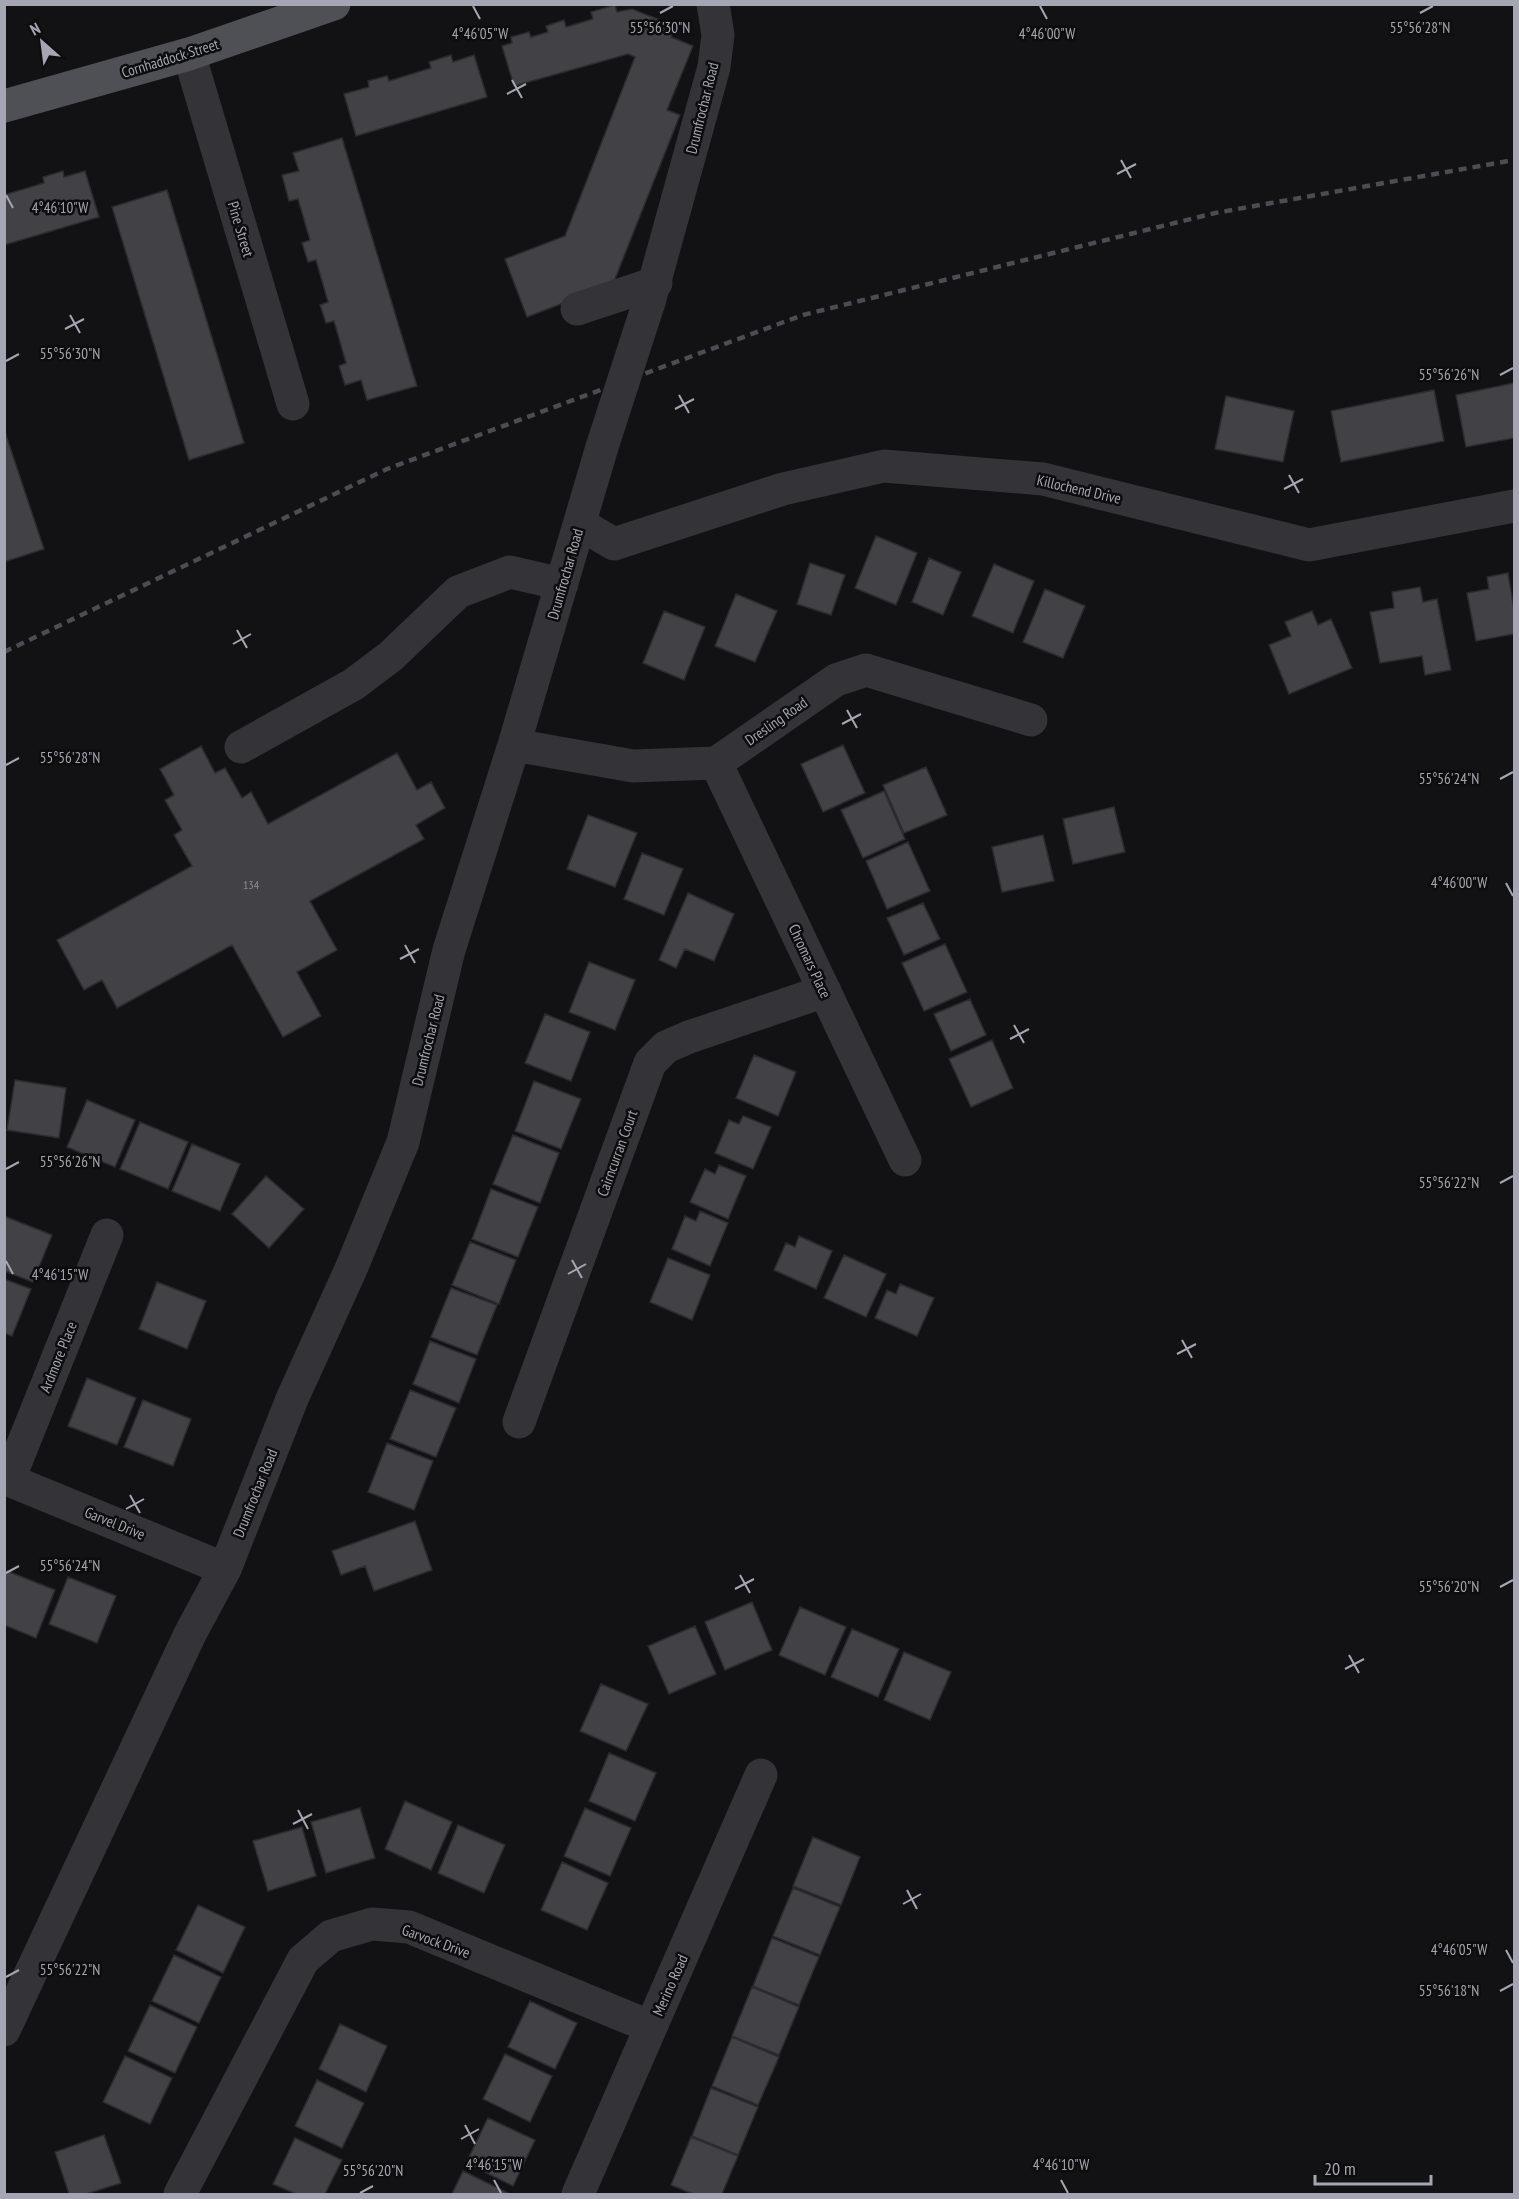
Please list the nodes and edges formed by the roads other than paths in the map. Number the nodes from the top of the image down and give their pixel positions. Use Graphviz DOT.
graph roads {
  1 [pos="334,4"];
  2 [pos="713,4"];
  3 [pos="189,54"];
  4 [pos="4,106"];
  5 [pos="652,292"];
  6 [pos="577,309"];
  7 [pos="293,404"];
  8 [pos="1515,506"];
  9 [pos="580,524"];
  10 [pos="562,584"];
  11 [pos="1031,720"];
  12 [pos="514,745"];
  13 [pos="241,747"];
  14 [pos="716,762"];
  15 [pos="825,991"];
  16 [pos="905,1160"];
  17 [pos="108,1234"];
  18 [pos="519,1422"];
  19 [pos="7,1478"];
  20 [pos="225,1569"];
  21 [pos="761,1775"];
  22 [pos="651,2027"];
  23 [pos="4,2030"];
  24 [pos="180,2194"];
  25 [pos="578,2194"];
  1 -- 3 [label="main road, Cornhaddock Street"];
  2 -- 5 [label="street, Drumfrochar Road"];
  3 -- 4 [label="main road, Cornhaddock Street"];
  3 -- 7 [label="street, Pine Street"];
  5 -- 6 [label="street"];
  5 -- 9 [label="street, Drumfrochar Road, bridge"];
  8 -- 9 [label="street, Killochend Drive"];
  9 -- 10 [label="street, Drumfrochar Road"];
  10 -- 12 [label="street, Drumfrochar Road"];
  10 -- 13 [label="street"];
  11 -- 14 [label="street, Dresling Road"];
  12 -- 14 [label="street"];
  12 -- 20 [label="street, Drumfrochar Road"];
  14 -- 15 [label="street, Chromars Place"];
  15 -- 16 [label="street, Chromars Place"];
  15 -- 18 [label="street, Cairncurran Court"];
  17 -- 19 [label="street, Ardmore Place"];
  19 -- 20 [label="street, Garvel Drive"];
  20 -- 23 [label="street, Drumfrochar Road"];
  21 -- 22 [label="street, Merino Road"];
  22 -- 24 [label="street, Garvock Drive"];
  22 -- 25 [label="street, Merino Road"];
}
